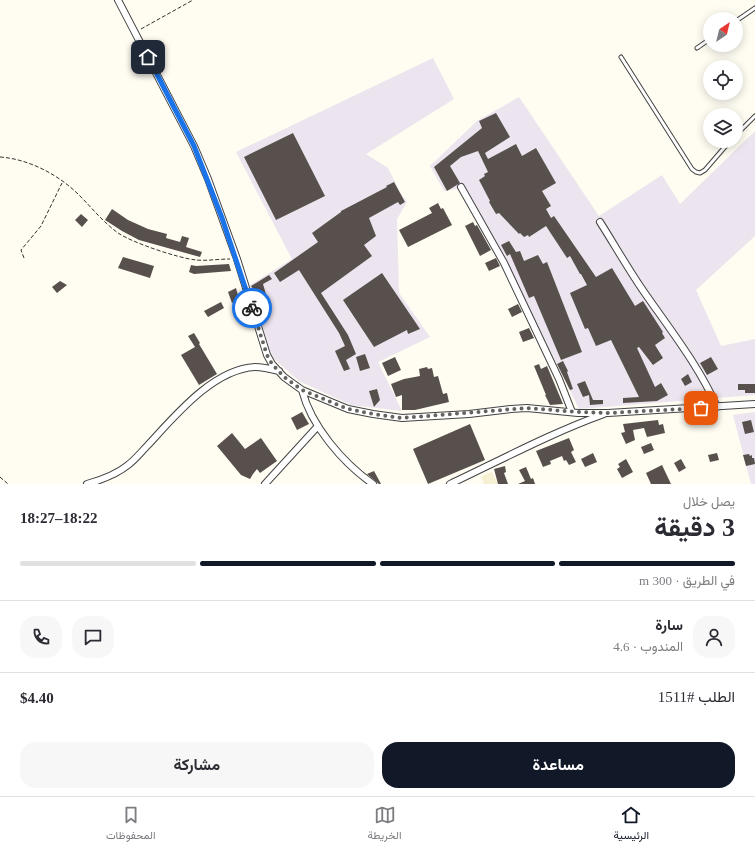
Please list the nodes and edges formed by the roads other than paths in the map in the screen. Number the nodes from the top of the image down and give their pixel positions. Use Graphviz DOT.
graph roads {
  1 [pos="118,0"];
  2 [pos="755,8"];
  3 [pos="743,16"];
  4 [pos="703,44"];
  5 [pos="697,48"];
  6 [pos="621,57"];
  7 [pos="755,116"];
  8 [pos="743,128"];
  9 [pos="724,148"];
  10 [pos="461,187"];
  11 [pos="600,222"];
  12 [pos="279,371"];
  13 [pos="302,390"];
  14 [pos="755,404"];
  15 [pos="717,407"];
  16 [pos="572,412"];
  17 [pos="608,413"];
  18 [pos="318,426"];
  19 [pos="87,484"];
  20 [pos="265,484"];
  21 [pos="373,484"];
  22 [pos="450,484"];
  1 -- 12 [label="street"];
  2 -- 3 [label="lane"];
  4 -- 5 [label="lane"];
  6 -- 9 [label="lane"];
  7 -- 8 [label="lane"];
  10 -- 16 [label="street"];
  11 -- 15 [label="street"];
  12 -- 13 [label="street"];
  12 -- 19 [label="street"];
  13 -- 16 [label="street"];
  13 -- 18 [label="street"];
  14 -- 15 [label="street"];
  15 -- 17 [label="street"];
  16 -- 17 [label="street"];
  17 -- 22 [label="street"];
  18 -- 20 [label="street"];
  18 -- 21 [label="street"];
}
